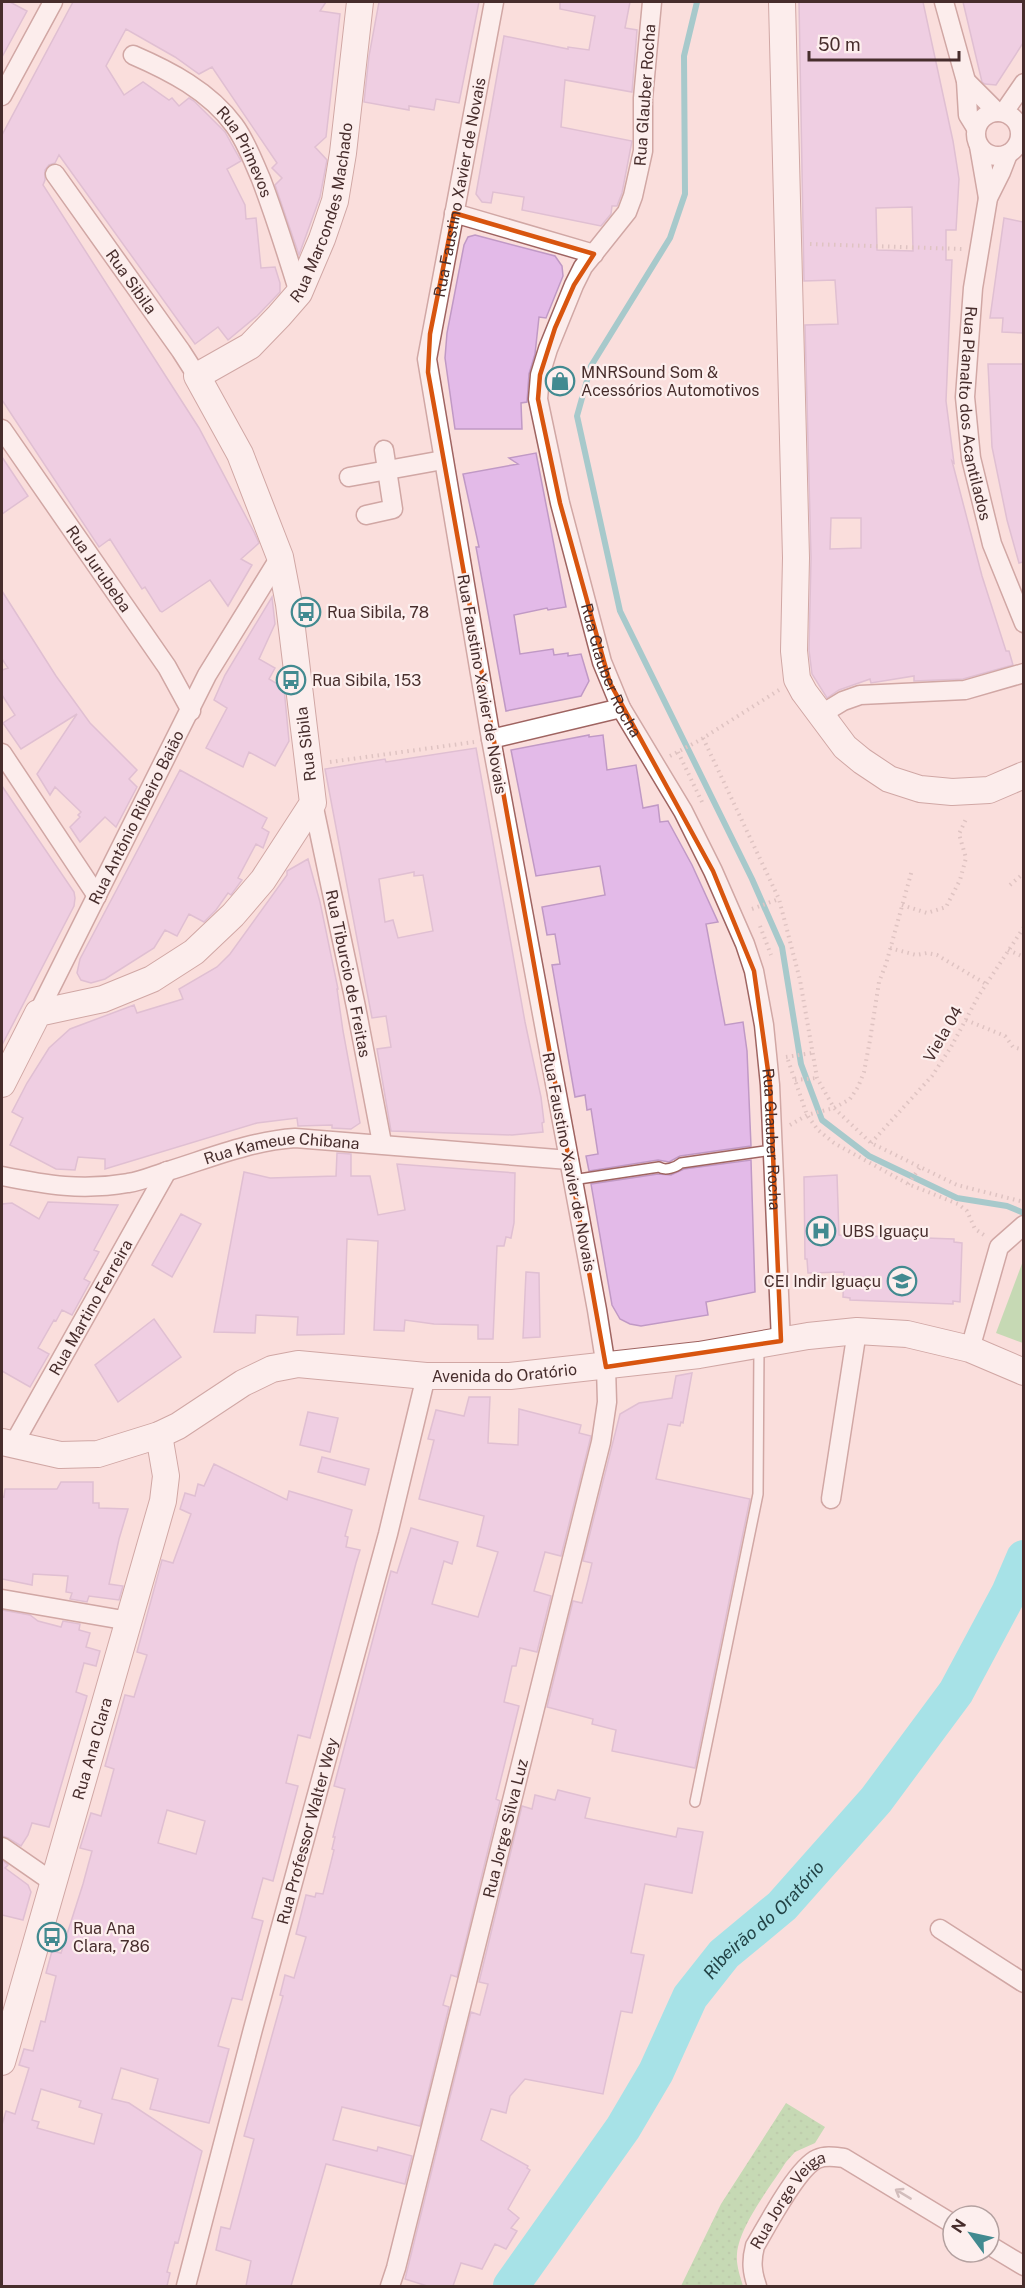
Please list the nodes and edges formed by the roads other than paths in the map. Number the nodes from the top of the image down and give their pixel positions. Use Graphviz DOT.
graph roads {
  1 [pos="53,2"];
  2 [pos="360,2"];
  3 [pos="494,2"];
  4 [pos="652,2"];
  5 [pos="782,2"];
  6 [pos="944,2"];
  7 [pos="133,55"];
  8 [pos="966,81"];
  9 [pos="1023,83"];
  10 [pos="2,96"];
  11 [pos="1000,112"];
  12 [pos="976,128"];
  13 [pos="1022,128"];
  14 [pos="979,146"];
  15 [pos="1008,154"];
  16 [pos="55,174"];
  17 [pos="988,198"];
  18 [pos="454,213"];
  19 [pos="594,254"];
  20 [pos="298,293"];
  21 [pos="197,376"];
  22 [pos="2,429"];
  23 [pos="384,450"];
  24 [pos="443,460"];
  25 [pos="387,470"];
  26 [pos="349,477"];
  27 [pos="366,515"];
  28 [pos="280,557"];
  29 [pos="1023,623"];
  30 [pos="1023,673"];
  31 [pos="621,708"];
  32 [pos="190,711"];
  33 [pos="820,715"];
  34 [pos="491,739"];
  35 [pos="2,753"];
  36 [pos="1023,775"];
  37 [pos="313,802"];
  38 [pos="97,896"];
  39 [pos="38,1013"];
  40 [pos="2,1083"];
  41 [pos="382,1143"];
  42 [pos="772,1150"];
  43 [pos="569,1160"];
  44 [pos="167,1171"];
  45 [pos="2,1176"];
  46 [pos="572,1180"];
  47 [pos="1023,1225"];
  48 [pos="857,1331"];
  49 [pos="770,1343"];
  50 [pos="977,1351"];
  51 [pos="606,1367"];
  52 [pos="1023,1372"];
  53 [pos="426,1376"];
  54 [pos="159,1435"];
  55 [pos="7,1444"];
  56 [pos="831,1499"];
  57 [pos="2,1599"];
  58 [pos="129,1621"];
  59 [pos="695,1802"];
  60 [pos="2,1847"];
  61 [pos="54,1883"];
  62 [pos="940,1929"];
  63 [pos="1023,1983"];
  64 [pos="2,2062"];
  65 [pos="941,2217"];
  66 [pos="1001,2252"];
  67 [pos="1023,2266"];
  68 [pos="186,2286"];
  69 [pos="390,2286"];
  70 [pos="757,2286"];
  1 -- 10 [label="street"];
  2 -- 20 [label="street, Rua Marcondes Machado"];
  3 -- 18 [label="street, Rua Faustino Xavier de Novais"];
  4 -- 19 [label="street, Rua Glauber Rocha"];
  5 -- 33 [label="street"];
  6 -- 8 [label="street"];
  7 -- 20 [label="street, Rua Primevos"];
  8 -- 11 [label="street"];
  8 -- 12 [label="street"];
  9 -- 11 [label="street"];
  11 -- 12 [label="street"];
  11 -- 13 [label="street"];
  12 -- 14 [label="street"];
  13 -- 15 [label="street"];
  14 -- 15 [label="street"];
  14 -- 17 [label="street, Rua Planalto dos Acantilados"];
  15 -- 17 [label="street, Rua Planalto dos Acantilados"];
  16 -- 21 [label="street, Rua Sibila"];
  17 -- 29 [label="street, Rua Planalto dos Acantilados"];
  18 -- 19 [label="street"];
  18 -- 24 [label="street, Rua Faustino Xavier de Novais"];
  19 -- 31 [label="street, Rua Glauber Rocha"];
  20 -- 21 [label="street, Rua Marcondes Machado"];
  21 -- 28 [label="street, Rua Sibila"];
  22 -- 32 [label="street, Rua Jurubeba"];
  23 -- 25 [label="street"];
  24 -- 25 [label="street"];
  24 -- 34 [label="street, Rua Faustino Xavier de Novais"];
  25 -- 26 [label="street"];
  25 -- 27 [label="street"];
  28 -- 32 [label="street, Rua Antônio Ribeiro Baião"];
  28 -- 37 [label="street, Rua Sibila"];
  30 -- 33 [label="street"];
  31 -- 34 [label="street"];
  31 -- 42 [label="street, Rua Glauber Rocha"];
  32 -- 38 [label="street, Rua Antônio Ribeiro Baião"];
  33 -- 36 [label="street"];
  34 -- 43 [label="street, Rua Faustino Xavier de Novais"];
  35 -- 38 [label="street"];
  37 -- 39 [label="street, Rua Sibila"];
  37 -- 41 [label="street, Rua Tiburcio de Freitas"];
  38 -- 39 [label="street, Rua Antônio Ribeiro Baião"];
  39 -- 40 [label="street, Rua Antônio Ribeiro Baião"];
  41 -- 43 [label="street, Rua Kameue Chibana"];
  41 -- 44 [label="street, Rua Kameue Chibana"];
  42 -- 46 [label="lane"];
  42 -- 49 [label="street, Rua Glauber Rocha"];
  43 -- 46 [label="street, Rua Faustino Xavier de Novais"];
  44 -- 45 [label="street, Rua Kameue Chibana"];
  44 -- 55 [label="street, Rua Martino Ferreira"];
  46 -- 51 [label="street, Rua Faustino Xavier de Novais"];
  47 -- 50 [label="street"];
  48 -- 49 [label="street, Avenida do Oratório"];
  48 -- 50 [label="street, Avenida do Oratório"];
  48 -- 56 [label="street"];
  49 -- 51 [label="street, Avenida do Oratório"];
  49 -- 59 [label="lane"];
  50 -- 52 [label="street, Avenida do Oratório"];
  51 -- 53 [label="street, Avenida do Oratório"];
  51 -- 69 [label="street, Rua Jorge Silva Luz"];
  53 -- 54 [label="street, Avenida do Oratório"];
  53 -- 68 [label="street, Rua Professor Walter Wey"];
  54 -- 55 [label="street, Avenida do Oratório"];
  54 -- 58 [label="street, Rua Ana Clara"];
  57 -- 58 [label="street"];
  58 -- 61 [label="street, Rua Ana Clara"];
  60 -- 61 [label="street"];
  61 -- 64 [label="street, Rua Ana Clara"];
  62 -- 63 [label="street"];
  65 -- 70 [label="street, Rua Jorge Veiga, one-way"];
  66 -- 67 [label="street"];
}
